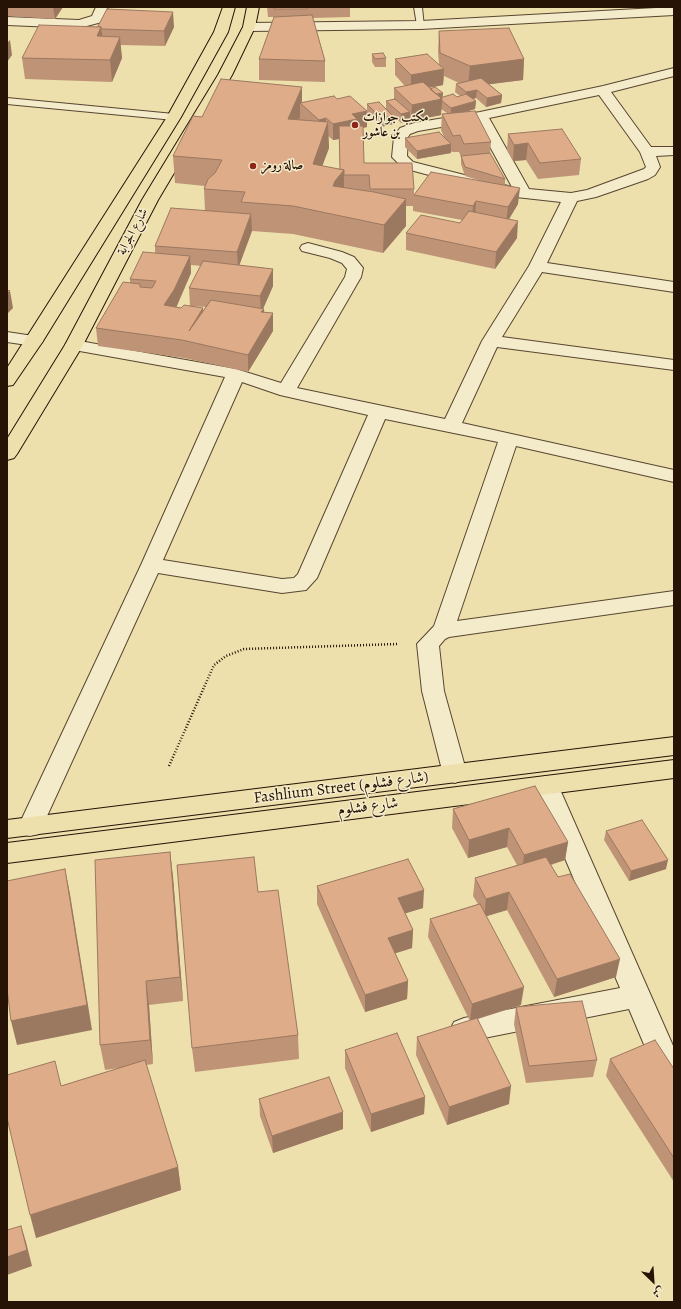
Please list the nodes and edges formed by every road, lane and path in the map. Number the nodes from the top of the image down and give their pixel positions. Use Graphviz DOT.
graph roads {
  1 [pos="102,7"];
  2 [pos="229,7"];
  3 [pos="253,7"];
  4 [pos="418,7"];
  5 [pos="674,11"];
  6 [pos="7,20"];
  7 [pos="421,25"];
  8 [pos="249,27"];
  9 [pos="674,72"];
  10 [pos="603,90"];
  11 [pos="7,101"];
  12 [pos="480,116"];
  13 [pos="174,117"];
  14 [pos="674,151"];
  15 [pos="647,152"];
  16 [pos="524,194"];
  17 [pos="124,198"];
  18 [pos="571,198"];
  19 [pos="150,200"];
  20 [pos="308,248"];
  21 [pos="537,266"];
  22 [pos="674,287"];
  23 [pos="7,337"];
  24 [pos="34,341"];
  25 [pos="491,341"];
  26 [pos="74,345"];
  27 [pos="674,366"];
  28 [pos="236,374"];
  29 [pos="7,382"];
  30 [pos="286,391"];
  31 [pos="379,412"];
  32 [pos="451,426"];
  33 [pos="509,439"];
  34 [pos="7,454"];
  35 [pos="674,476"];
  36 [pos="151,565"];
  37 [pos="674,598"];
  38 [pos="435,637"];
  39 [pos="674,746"];
  40 [pos="169,766"];
  41 [pos="674,769"];
  42 [pos="455,774"];
  43 [pos="546,785"];
  44 [pos="30,827"];
  45 [pos="7,829"];
  46 [pos="7,853"];
  47 [pos="636,996"];
  48 [pos="464,1030"];
  49 [pos="670,1058"];
  1 -- 6 [label="street"];
  2 -- 13 [label="main road, شارع الجرابة"];
  3 -- 8 [label="main road, شارع الجرابة"];
  4 -- 7 [label="lane"];
  5 -- 7 [label="street"];
  7 -- 8 [label="street"];
  8 -- 19 [label="main road, شارع الجرابة"];
  9 -- 10 [label="street"];
  10 -- 12 [label="street"];
  10 -- 15 [label="street"];
  11 -- 13 [label="lane"];
  12 -- 16 [label="street"];
  12 -- 16 [label="street"];
  13 -- 17 [label="main road, شارع الجرابة"];
  14 -- 15 [label="street"];
  15 -- 18 [label="street"];
  16 -- 18 [label="street"];
  17 -- 19 [label="main road"];
  17 -- 24 [label="main road, شارع الجرابة"];
  18 -- 21 [label="street"];
  19 -- 26 [label="main road, شارع الجرابة"];
  20 -- 30 [label="street"];
  21 -- 22 [label="street"];
  21 -- 25 [label="street"];
  23 -- 24 [label="street"];
  24 -- 29 [label="main road, شارع الجرابة"];
  25 -- 27 [label="street"];
  25 -- 32 [label="street"];
  26 -- 28 [label="street"];
  26 -- 34 [label="main road, شارع الجرابة"];
  28 -- 30 [label="street"];
  28 -- 36 [label="street"];
  30 -- 31 [label="street"];
  31 -- 32 [label="street"];
  31 -- 36 [label="street"];
  32 -- 33 [label="street"];
  33 -- 35 [label="street"];
  33 -- 38 [label="street"];
  36 -- 44 [label="street"];
  37 -- 38 [label="street"];
  38 -- 40 [label="path"];
  38 -- 42 [label="street"];
  39 -- 42 [label="main road, Fashlium Street (شارع فشلوم)"];
  41 -- 43 [label="main road, شارع فشلوم"];
  42 -- 44 [label="main road, Fashlium Street (شارع فشلوم)"];
  43 -- 46 [label="main road, شارع فشلوم"];
  43 -- 47 [label="street"];
  44 -- 45 [label="main road, Fashlium Street (شارع فشلوم)"];
  47 -- 48 [label="street"];
  47 -- 49 [label="street"];
}
